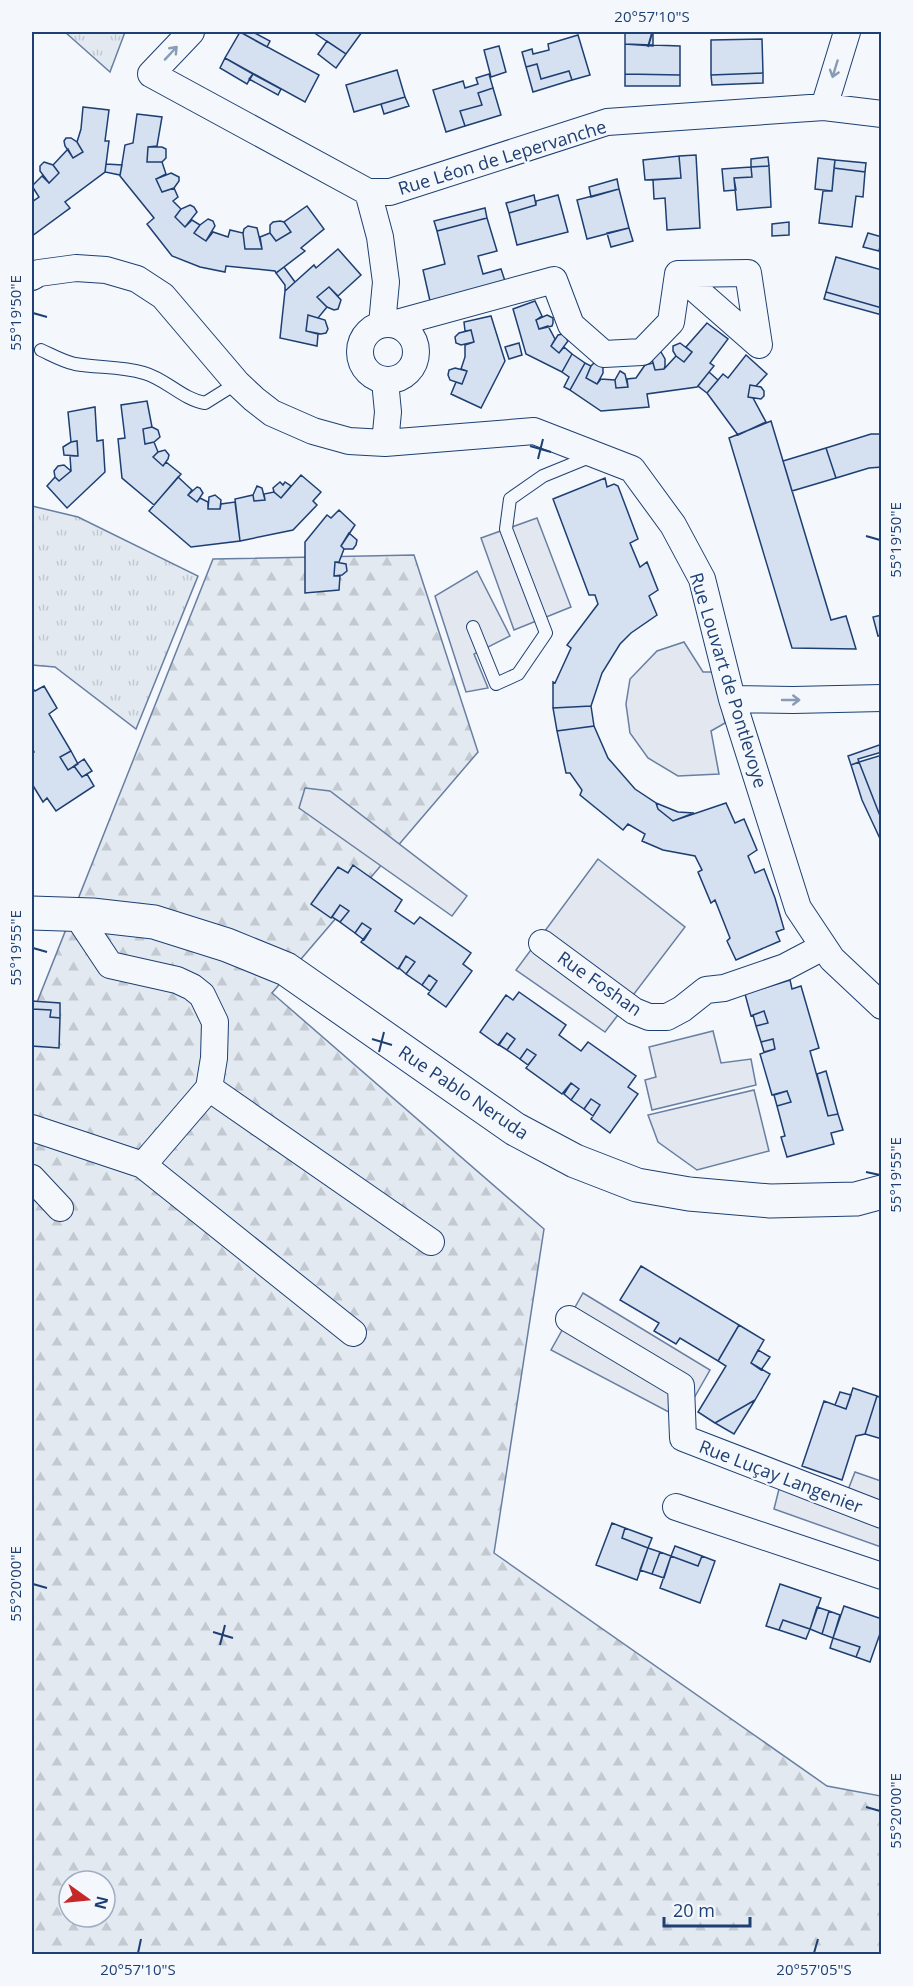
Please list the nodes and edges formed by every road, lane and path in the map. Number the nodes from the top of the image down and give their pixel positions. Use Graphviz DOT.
graph roads {
  1 [pos="191,32"];
  2 [pos="847,32"];
  3 [pos="824,107"];
  4 [pos="882,114"];
  5 [pos="368,192"];
  6 [pos="678,274"];
  7 [pos="32,277"];
  8 [pos="388,324"];
  9 [pos="41,350"];
  10 [pos="385,381"];
  11 [pos="237,383"];
  12 [pos="385,443"];
  13 [pos="595,455"];
  14 [pos="473,627"];
  15 [pos="882,698"];
  16 [pos="732,699"];
  17 [pos="32,913"];
  18 [pos="76,914"];
  19 [pos="542,943"];
  20 [pos="823,947"];
  21 [pos="882,1006"];
  22 [pos="209,1088"];
  23 [pos="32,1128"];
  24 [pos="144,1165"];
  25 [pos="32,1178"];
  26 [pos="882,1192"];
  27 [pos="60,1208"];
  28 [pos="431,1242"];
  29 [pos="569,1319"];
  30 [pos="353,1333"];
  31 [pos="676,1507"];
  32 [pos="882,1515"];
  33 [pos="882,1576"];
  5 -- 1 [label="street, one-way"];
  2 -- 3 [label="street, one-way"];
  3 -- 4 [label="street, Rue Léon de Lepervanche"];
  3 -- 5 [label="street, Rue Léon de Lepervanche"];
  5 -- 8 [label="street"];
  6 -- 8 [label="street"];
  7 -- 11 [label="street, Rue Louvart de Pontlevoye"];
  8 -- 10 [label="street"];
  8 -- 10 [label="street"];
  9 -- 11 [label="lane"];
  10 -- 12 [label="street"];
  11 -- 12 [label="street, Rue Louvart de Pontlevoye"];
  12 -- 13 [label="street, Rue Louvart de Pontlevoye"];
  13 -- 14 [label="lane"];
  13 -- 16 [label="street, Rue Louvart de Pontlevoye"];
  16 -- 15 [label="street, one-way"];
  16 -- 20 [label="street, Rue Louvart de Pontlevoye"];
  17 -- 18 [label="main road, Rue Pablo Neruda"];
  18 -- 22 [label="street"];
  18 -- 26 [label="main road, Rue Pablo Neruda"];
  19 -- 20 [label="street, Rue Foshan"];
  20 -- 21 [label="street, Rue Louvart de Pontlevoye"];
  22 -- 24 [label="street"];
  22 -- 28 [label="street"];
  23 -- 24 [label="street"];
  24 -- 30 [label="street"];
  25 -- 27 [label="street"];
  29 -- 32 [label="street, Rue Luçay Langenier"];
  31 -- 33 [label="street"];
}
